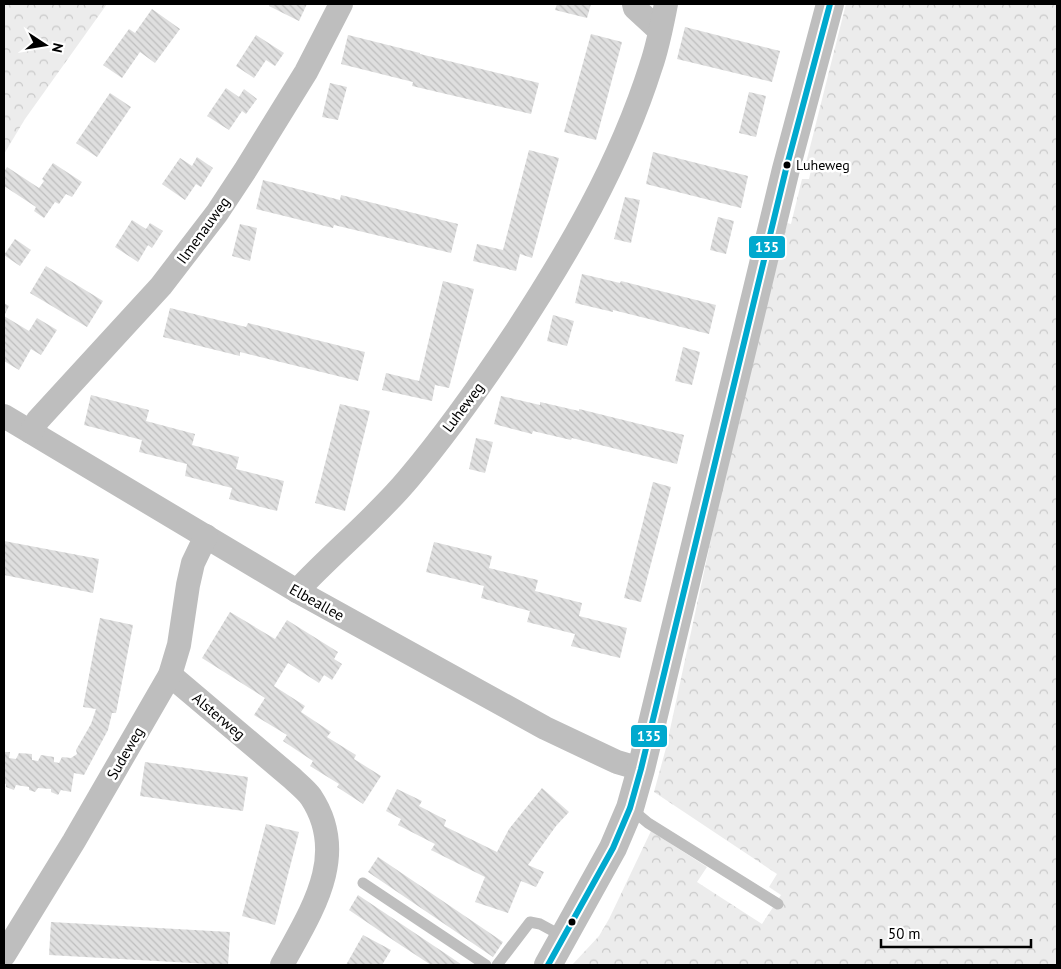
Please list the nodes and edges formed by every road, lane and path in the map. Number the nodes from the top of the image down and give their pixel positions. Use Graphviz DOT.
graph roads {
  1 [pos="341,4"];
  2 [pos="634,4"];
  3 [pos="666,4"];
  4 [pos="830,4"];
  5 [pos="660,31"];
  6 [pos="4,416"];
  7 [pos="31,432"];
  8 [pos="206,536"];
  9 [pos="297,591"];
  10 [pos="170,675"];
  11 [pos="641,768"];
  12 [pos="630,808"];
  13 [pos="362,883"];
  14 [pos="778,904"];
  15 [pos="564,938"];
  16 [pos="4,955"];
  17 [pos="282,965"];
  18 [pos="486,965"];
  19 [pos="497,965"];
  20 [pos="548,965"];
  1 -- 7 [label="street, Ilmenauweg"];
  2 -- 5 [label="street"];
  3 -- 5 [label="street, Luheweg"];
  4 -- 11 [label="street"];
  5 -- 9 [label="street, Luheweg"];
  6 -- 7 [label="street, Elbeallee"];
  7 -- 8 [label="street, Elbeallee"];
  8 -- 9 [label="street, Elbeallee"];
  8 -- 10 [label="street, Sudeweg"];
  9 -- 11 [label="street, Elbeallee"];
  10 -- 16 [label="street, Sudeweg"];
  10 -- 17 [label="street, Alsterweg"];
  11 -- 12 [label="street"];
  12 -- 14 [label="lane"];
  12 -- 15 [label="street"];
  13 -- 18 [label="lane"];
  15 -- 19 [label="lane"];
  15 -- 20 [label="street"];
}
